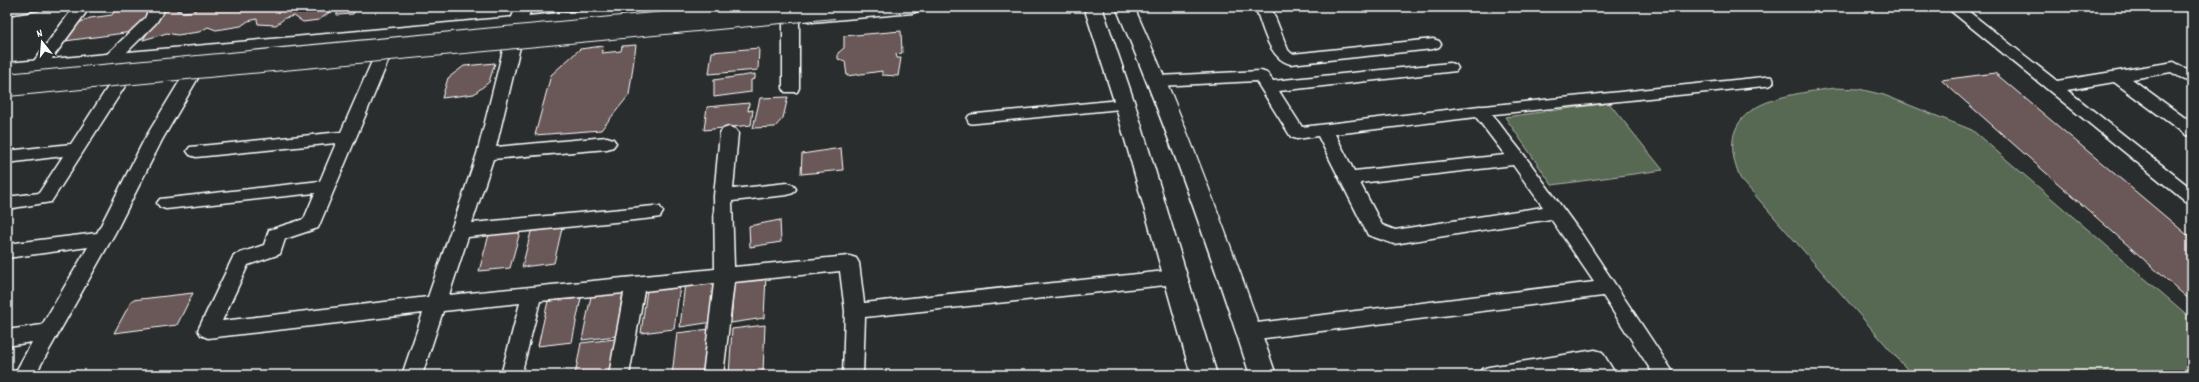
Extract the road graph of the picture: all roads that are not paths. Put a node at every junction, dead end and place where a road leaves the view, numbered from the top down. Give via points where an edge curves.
1 (33, 7) edge
2 (82, 7) edge
3 (158, 7) edge
4 (687, 7) edge
5 (765, 7) edge
6 (834, 7) edge
7 (912, 7) edge
8 (1093, 7) edge
9 (1125, 7) edge
10 (1263, 7) edge
11 (1954, 7) edge
12 (7, 10) edge
13 (521, 14) edge
14 (791, 18) junction
15 (1433, 44) dead end
16 (512, 46) junction
17 (111, 59) junction
18 (381, 59) junction
19 (39, 65) junction
20 (1450, 68) dead end
21 (7, 69) edge
22 (7, 76) edge
23 (2117, 76) junction
24 (190, 78) junction
25 (2192, 79) edge
26 (1158, 81) junction
27 (1769, 81) dead end
28 (119, 83) junction
29 (7, 85) edge
30 (1268, 87) junction
31 (2054, 87) junction
32 (791, 88) dead end
33 (7, 92) edge
34 (1125, 104) junction
35 (1480, 111) junction
36 (972, 119) dead end
37 (1324, 130) junction
38 (2192, 131) edge
39 (729, 133) dead end
40 (346, 137) junction
41 (607, 143) dead end
42 (76, 149) junction
43 (196, 151) dead end
44 (486, 154) junction
45 (7, 157) edge
46 (1518, 159) junction
47 (1349, 178) junction
48 (326, 186) junction
49 (787, 189) dead end
50 (723, 196) junction
51 (2191, 197) edge
52 (7, 203) edge
53 (166, 204) dead end
54 (654, 212) dead end
55 (1554, 212) junction
56 (460, 232) junction
57 (102, 239) junction
58 (7, 251) edge
59 (725, 276) junction
60 (1175, 277) junction
61 (635, 284) junction
62 (1608, 288) junction
63 (532, 294) junction
64 (436, 304) junction
65 (855, 311) junction
66 (49, 332) junction
67 (1249, 332) junction
68 (7, 338) edge
69 (24, 375) edge
70 (412, 375) edge
71 (511, 375) edge
72 (619, 375) edge
73 (713, 375) edge
74 (853, 375) edge
75 (1204, 375) edge
76 (1263, 375) edge
77 (1489, 375) edge
78 (1606, 375) edge
79 (1665, 375) edge

1 - 12 street
2 - 19 street
3 - 17 street via 151,20
4 - 13 street
5 - 22 street
6 - 29 street, bridge
7 - 14 street
8 - 34 street
9 - 26 street
10 - 15 street via 1280,50 1290,59
11 - 31 street
13 - 16 street
13 - 17 street
14 - 16 street
14 - 32 street
16 - 18 street
16 - 44 street
17 - 19 street
18 - 24 street
18 - 40 street
19 - 21 street
20 - 30 street
23 - 25 street via 2174,67
23 - 31 street
23 - 38 street
24 - 28 street
24 - 57 street via 153,140
26 - 30 street via 1261,76
26 - 67 street via 1227,265
27 - 35 lane
28 - 33 street
28 - 42 street
30 - 37 street via 1297,133
31 - 51 street
34 - 36 lane
34 - 60 street
35 - 37 street
35 - 46 street
37 - 47 street
39 - 50 street
40 - 43 street
40 - 48 street
41 - 44 street
42 - 45 street
42 - 52 street via 45,198
44 - 56 street
46 - 47 street
46 - 55 street
47 - 55 street via 1376,230 1394,237
48 - 53 street
48 - 64 street via 311,223 276,235 273,249 241,260 208,330
49 - 50 street
50 - 59 street
54 - 56 street
55 - 62 street
56 - 64 street
57 - 58 street
57 - 66 street
59 - 61 street
59 - 65 street via 849,263
59 - 73 street
60 - 65 street
60 - 75 street
61 - 63 street
61 - 72 street
62 - 67 street
62 - 79 street
63 - 64 street
63 - 71 street
64 - 70 street
65 - 74 street
66 - 68 street
66 - 69 street
67 - 76 street
77 - 78 street via 1595,358

